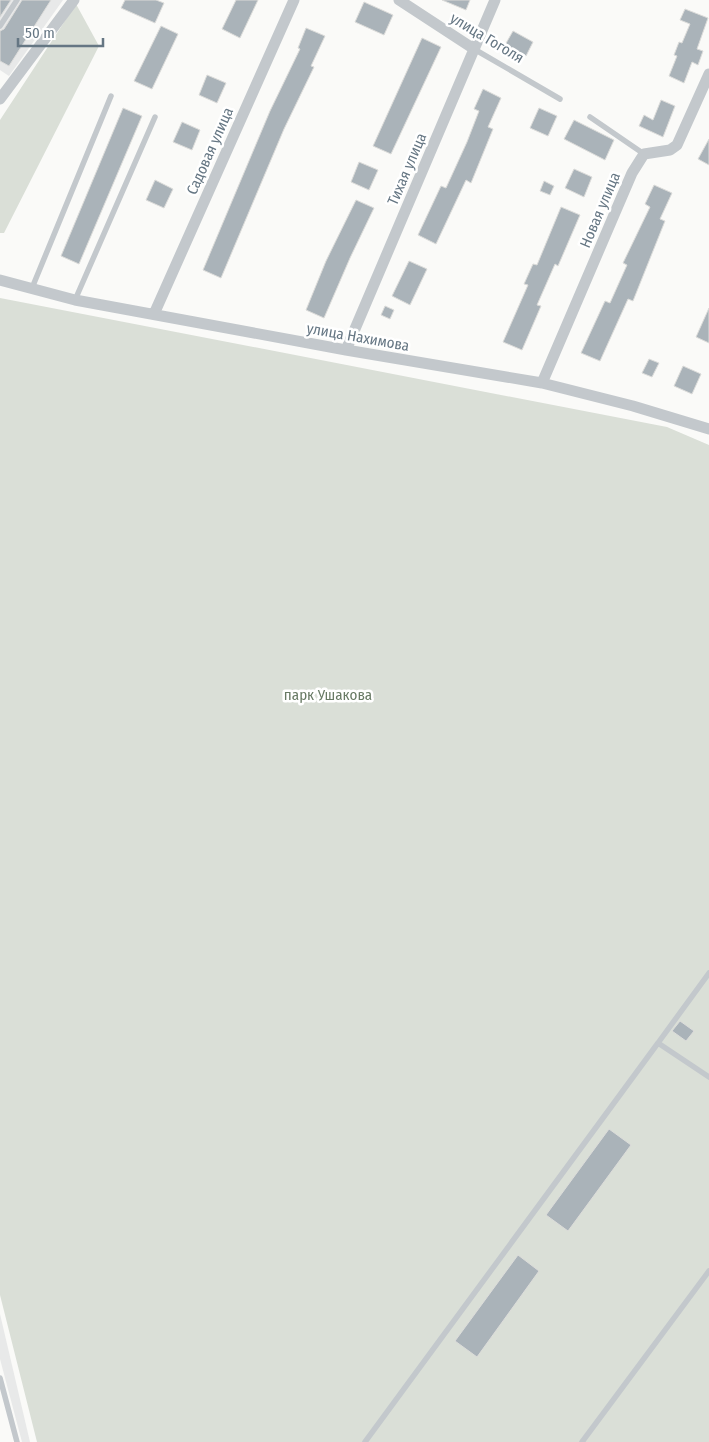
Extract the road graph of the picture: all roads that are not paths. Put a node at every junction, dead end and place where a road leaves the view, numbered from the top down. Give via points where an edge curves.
1 (17, 0) edge
2 (74, 0) edge
3 (294, 0) edge
4 (399, 0) edge
5 (495, 0) edge
6 (0, 26) edge
7 (474, 49) junction
8 (709, 74) edge
9 (111, 96) dead end
10 (0, 99) edge
11 (560, 99) dead end
12 (156, 117) dead end
13 (590, 117) dead end
14 (644, 154) junction
15 (0, 280) edge
16 (32, 288) junction
17 (75, 300) junction
18 (154, 314) junction
19 (346, 350) junction
20 (542, 383) junction
21 (709, 428) edge
22 (709, 973) edge
23 (658, 1042) junction
24 (709, 1077) edge
25 (709, 1271) edge
26 (0, 1378) edge
27 (17, 1442) edge
28 (365, 1442) edge
29 (582, 1442) edge

1 - 6 lane
2 - 10 street
3 - 18 street, Садовая улица
4 - 7 street, улица Гоголя
5 - 7 street, Тихая улица
7 - 11 lane, улица Гоголя
7 - 19 street, Тихая улица
8 - 14 street via 677,145 670,150
9 - 16 lane
12 - 17 lane
13 - 14 lane
14 - 20 street, Новая улица via 632,173
15 - 16 street, улица Нахимова
16 - 17 street, улица Нахимова
17 - 18 street, улица Нахимова
18 - 19 street, улица Нахимова
19 - 20 street, улица Нахимова
20 - 21 street, улица Нахимова
22 - 23 lane
23 - 24 lane
23 - 28 lane
25 - 29 lane
26 - 27 lane

